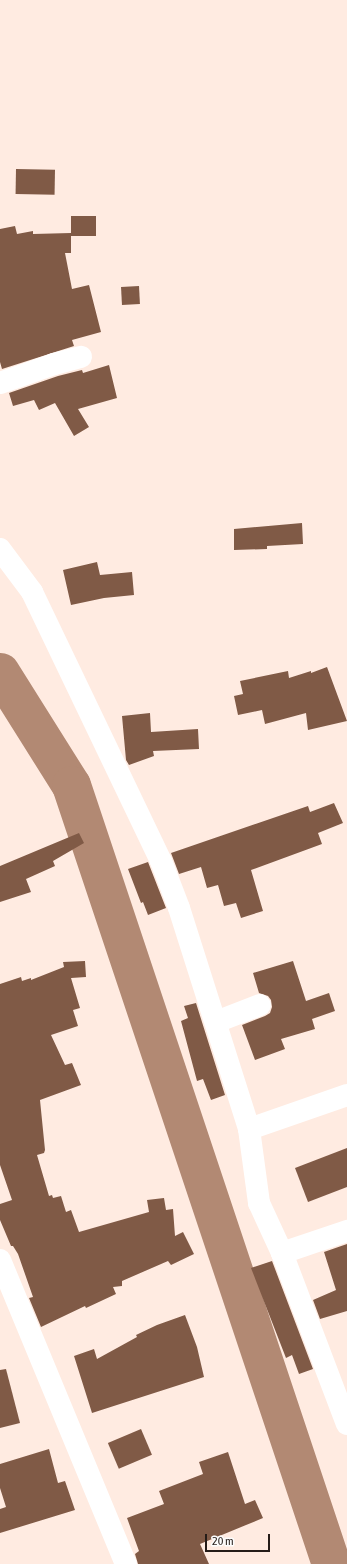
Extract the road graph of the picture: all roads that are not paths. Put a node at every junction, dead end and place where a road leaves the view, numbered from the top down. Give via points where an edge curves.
1 (81, 357) dead end
2 (0, 383) edge
3 (0, 548) edge
4 (260, 1005) dead end
5 (216, 1022) junction
6 (347, 1095) edge
7 (249, 1129) junction
8 (347, 1231) edge
9 (282, 1253) junction
10 (0, 1260) edge
11 (347, 1424) edge
12 (126, 1564) edge

1 - 2 street
3 - 5 street via 32,592 161,861
4 - 5 street
5 - 7 street
6 - 7 street
7 - 9 street via 259,1203
8 - 9 street
9 - 11 street
10 - 12 street

